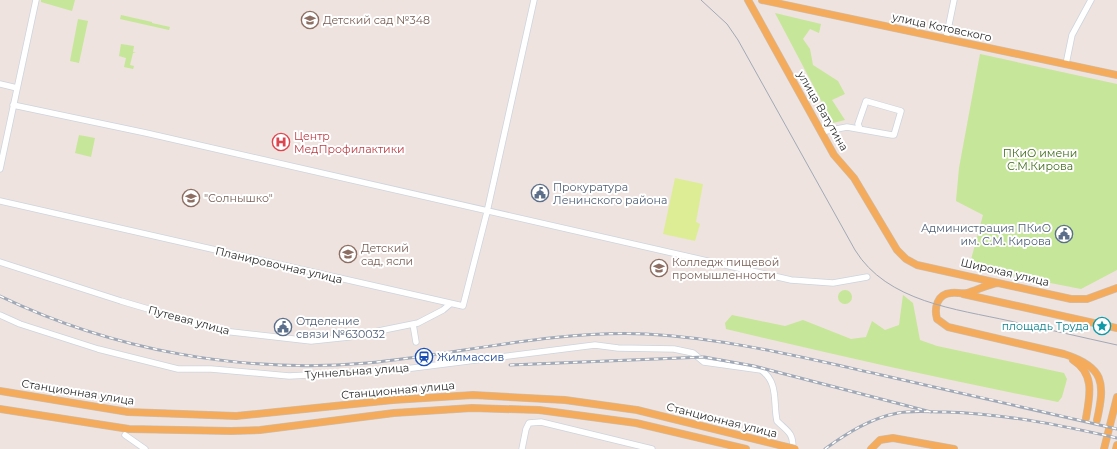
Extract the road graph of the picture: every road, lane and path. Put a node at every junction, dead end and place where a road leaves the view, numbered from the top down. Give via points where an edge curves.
1 (36, 0) edge
2 (534, 0) edge
3 (748, 0) edge
4 (762, 0) edge
5 (954, 0) edge
6 (1091, 0) edge
7 (946, 39) junction
8 (1066, 64) junction
9 (1117, 75) edge
10 (0, 84) edge
11 (17, 88) junction
12 (13, 105) junction
13 (860, 129) junction
14 (821, 132) junction
15 (0, 169) edge
16 (0, 201) edge
17 (487, 212) junction
18 (897, 250) joint
19 (0, 262) edge
20 (867, 277) dead end
21 (1002, 283) junction
22 (1115, 288) edge
23 (961, 294) junction
24 (450, 304) junction
25 (0, 315) edge
26 (413, 324) junction
27 (1117, 328) edge
28 (416, 342) dead end
29 (1064, 354) junction
30 (0, 391) edge
31 (1117, 397) edge
32 (0, 408) edge
33 (1086, 418) dead end
34 (1097, 420) dead end
35 (125, 435) dead end
36 (1117, 445) edge
37 (1103, 447) edge
38 (145, 449) edge
39 (522, 449) edge
40 (652, 449) edge
41 (746, 449) edge
42 (794, 449) edge
43 (871, 449) edge
44 (954, 449) edge
45 (1116, 449) edge

1 - 11 street
2 - 17 street
3 - 14 main road, улица Ватутина
4 - 7 main road, улица Котовского
5 - 7 street
6 - 8 street via 1072,35
7 - 8 main road, улица Котовского
8 - 9 main road, улица Котовского
10 - 11 street
11 - 12 street
12 - 15 street
12 - 17 street
13 - 13 street via 894,135 901,111 866,101 858,124
13 - 14 street via 847,127
14 - 18 main road, улица Ватутина via 834,155 854,178
16 - 24 street, Планировочная улица
17 - 20 street via 791,280 833,283
17 - 24 street via 463,306
18 - 21 main road, Широкая улица via 906,259 917,264
19 - 26 street, Путевая улица via 223,331 311,341 349,337
21 - 22 main road, Широкая улица via 1078,300
21 - 23 main road
23 - 27 main road
23 - 29 main road via 951,292 939,299 935,312 937,319 943,324 956,330
24 - 26 street, Путевая улица
25 - 42 street, Туннельная улица via 98,349 178,369 211,369 289,376 389,371 595,345 674,349 693,353 704,362 761,370 766,374 776,398 777,421 788,429 793,438
26 - 28 street
29 - 33 main road via 1082,366 1089,378 1091,391
29 - 34 main road via 1088,364 1100,379 1102,396
30 - 42 main road, Станционная улица, bridge via 128,412 236,416 393,400 472,395 513,396 637,410
31 - 37 main road
32 - 41 main road, Станционная улица via 129,429 231,431 260,430 394,413 472,408 539,410 636,423
35 - 38 street
36 - 45 main road
39 - 40 street via 529,423 541,422
43 - 44 main road via 880,440 893,438

